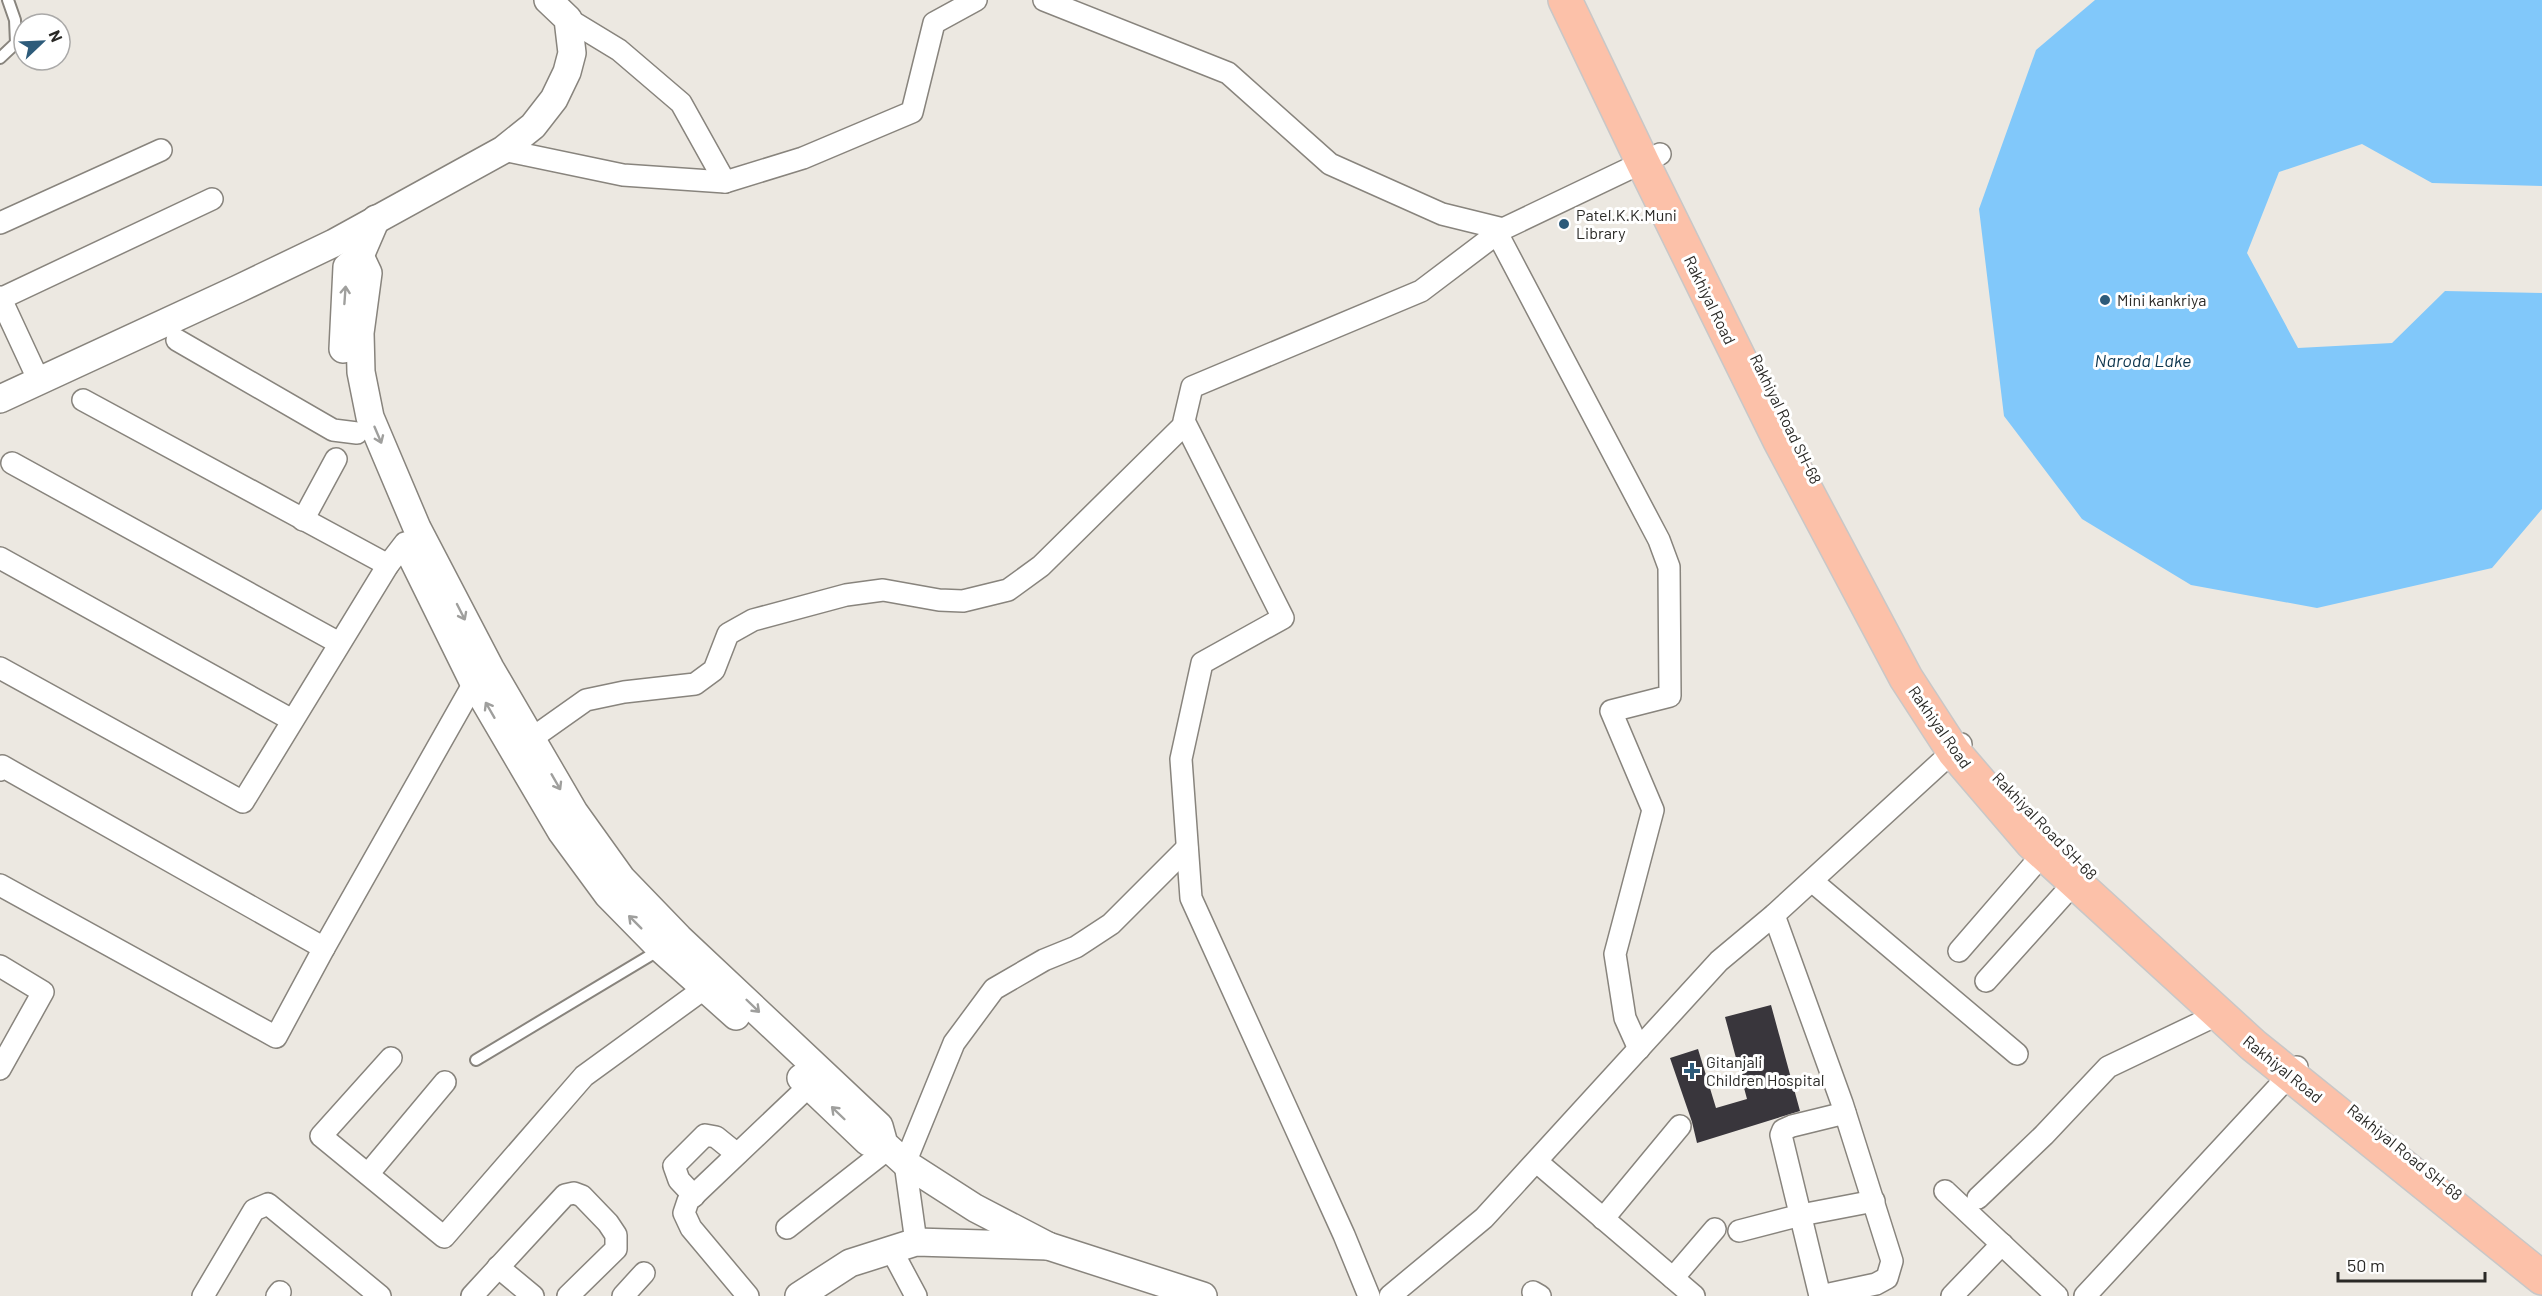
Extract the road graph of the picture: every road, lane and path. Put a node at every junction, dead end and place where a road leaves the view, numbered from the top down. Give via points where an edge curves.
1 (8, 0) edge
2 (548, 0) edge
3 (976, 0) edge
4 (1044, 0) edge
5 (1565, 0) edge
6 (1587, 0) edge
7 (568, 20) junction
8 (0, 57) edge
9 (161, 150) dead end
10 (502, 150) junction
11 (1651, 158) junction
12 (725, 183) junction
13 (212, 199) dead end
14 (376, 219) junction
15 (0, 223) edge
16 (1500, 231) junction
17 (360, 256) junction
18 (0, 298) edge
19 (177, 340) dead end
20 (39, 381) junction
21 (0, 399) edge
22 (83, 399) dead end
23 (1185, 423) junction
24 (357, 433) junction
25 (336, 459) dead end
26 (12, 463) dead end
27 (303, 520) junction
28 (405, 543) junction
29 (0, 558) edge
30 (388, 565) junction
31 (339, 643) junction
32 (0, 668) edge
33 (474, 683) junction
34 (292, 720) junction
35 (523, 744) junction
36 (1959, 747) junction
37 (0, 770) edge
38 (1187, 848) junction
39 (2043, 854) junction
40 (1812, 881) junction
41 (2074, 883) junction
42 (0, 885) edge
43 (1774, 915) junction
44 (324, 948) junction
45 (661, 949) junction
46 (1959, 951) dead end
47 (0, 966) edge
48 (1986, 981) dead end
49 (714, 982) junction
50 (2220, 1014) junction
51 (1639, 1049) junction
52 (2017, 1054) dead end
53 (391, 1058) dead end
54 (476, 1060) dead end
55 (0, 1069) edge
56 (2295, 1070) junction
57 (445, 1082) dead end
58 (809, 1086) junction
59 (1845, 1113) junction
60 (1680, 1126) dead end
61 (893, 1152) junction
62 (737, 1154) junction
63 (1537, 1162) junction
64 (368, 1174) junction
65 (1945, 1191) dead end
66 (694, 1196) junction
67 (1978, 1198) dead end
68 (1874, 1201) junction
69 (1801, 1215) junction
70 (1603, 1219) junction
71 (787, 1228) dead end
72 (1715, 1229) dead end
73 (1739, 1231) dead end
74 (2002, 1244) junction
75 (904, 1246) junction
76 (1048, 1246) junction
77 (2534, 1264) edge
78 (498, 1267) junction
79 (644, 1273) dead end
80 (1673, 1278) junction
81 (203, 1296) edge
82 (380, 1296) edge
83 (472, 1296) edge
84 (533, 1296) edge
85 (568, 1296) edge
86 (623, 1296) edge
87 (748, 1296) edge
88 (799, 1296) edge
89 (916, 1296) edge
90 (1203, 1296) edge
91 (1369, 1296) edge
92 (1390, 1296) edge
93 (1694, 1296) edge
94 (1820, 1296) edge
95 (1952, 1296) edge
96 (2057, 1296) edge
97 (2085, 1296) edge

1 - 8 lane via 15,20 16,43
2 - 7 street
3 - 12 street via 934,23 912,112 803,158
4 - 16 street via 1228,73 1330,164 1442,214
5 - 11 main road, Rakhiyal Road
6 - 11 main road
7 - 10 street via 572,52 554,99 533,126
7 - 12 street via 619,51 681,103
9 - 15 street
10 - 12 street via 622,175
10 - 14 street
11 - 16 street
11 - 36 main road, Rakhiyal Road via 1780,441 1906,678
13 - 18 street
14 - 17 street
14 - 20 street via 238,290
16 - 23 street via 1421,291 1192,387
16 - 51 street via 1659,540 1669,567 1670,696 1611,711 1653,810 1615,954 1625,1018
24 -> 17 street via 344,376 342,333 347,267
17 -> 35 street via 368,273 360,333 361,372 370,417 417,528 490,668
18 - 20 street
19 - 24 street via 333,430
20 - 21 street
22 - 27 street
23 - 35 street via 1041,566 1008,590 963,601 883,590 846,595 753,620 728,633 714,670 695,684 586,700
23 - 38 street via 1283,618 1202,663 1181,759
24 - 28 street
25 - 27 street
26 - 31 street
27 - 30 street
28 - 30 street
28 - 33 street
29 - 34 street
30 - 31 street
31 - 34 street
32 - 34 street via 243,802
35 -> 33 street
33 - 44 street
45 -> 35 street via 608,895 561,831
35 -> 49 street via 622,879 679,938
36 - 39 main road, Rakhiyal Road
36 - 40 street
36 - 56 main road, Rakhiyal Road SH-68
37 - 44 street via 2,766
38 - 61 street via 1111,924 1076,947 1044,960 994,989 954,1042
38 - 91 street via 1191,898
39 - 41 main road, Rakhiyal Road
39 - 46 street
40 - 43 street
40 - 52 street
41 - 48 street
41 - 50 main road, Rakhiyal Road
42 - 44 street via 276,1037
43 - 51 street via 1719,962
43 - 59 street
45 - 49 street
45 - 54 lane
47 - 55 street via 43,992
49 - 58 street
49 -> 61 street via 879,1126
49 - 64 street via 584,1076 444,1237
50 - 56 main road, Rakhiyal Road
50 - 67 street via 2108,1067
51 - 63 street
53 - 64 street via 321,1136
56 - 77 main road, Rakhiyal Road
56 - 97 street
57 - 64 street
61 -> 58 street via 868,1142
58 - 62 street
59 - 68 street
59 - 69 street via 1783,1130 1784,1152
60 - 70 street
61 - 71 street
61 - 75 street
61 - 76 street via 975,1208
62 - 66 street
62 - 66 street via 716,1137 705,1135 681,1157 674,1166 679,1180
63 - 70 street
63 - 92 street via 1484,1218
65 - 74 street
66 - 87 street via 684,1213 692,1228
68 - 69 street
68 - 94 street via 1892,1261 1887,1278
69 - 73 street
69 - 94 street
70 - 80 street
72 - 80 street
74 - 95 street
74 - 96 street
75 - 76 street
75 - 88 street via 850,1263
75 - 89 street
76 - 90 street
78 - 83 street
78 - 84 street
78 - 85 street via 565,1195 582,1196 616,1235 616,1249
79 - 86 street
80 - 93 street
81 - 82 street via 254,1210 268,1204

